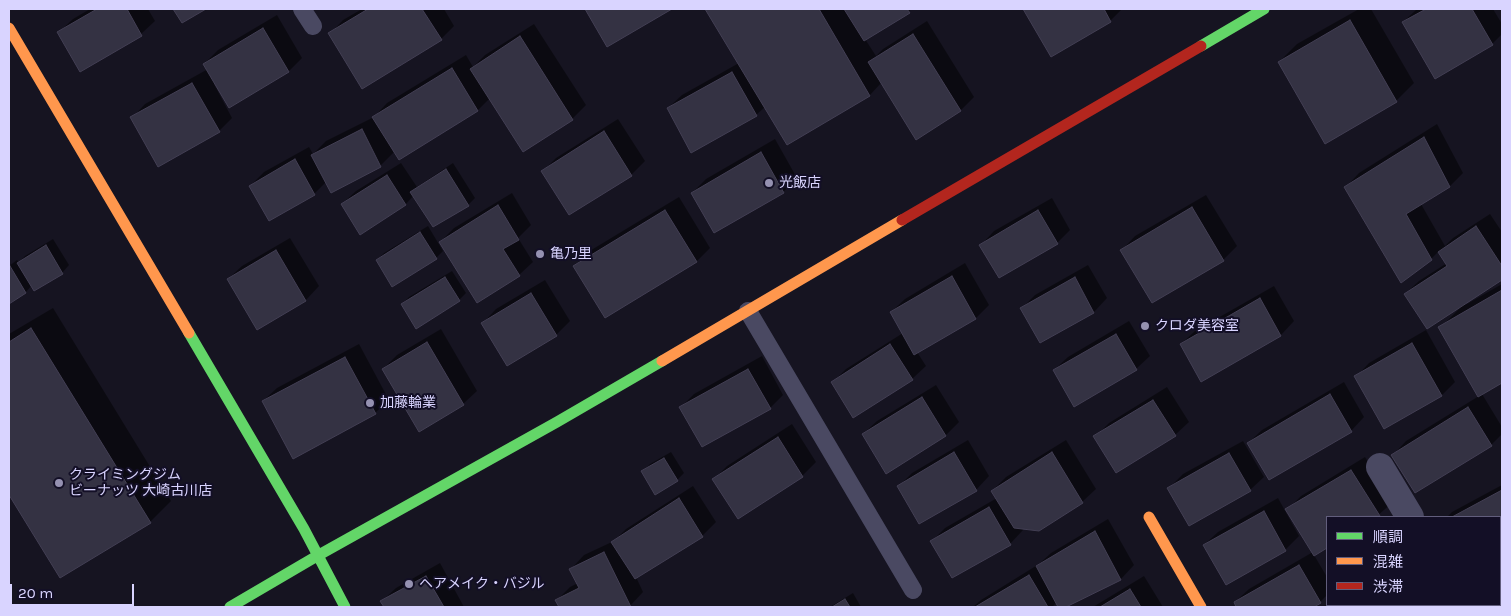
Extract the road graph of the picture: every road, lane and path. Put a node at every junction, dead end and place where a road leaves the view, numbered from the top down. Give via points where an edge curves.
1 (302, 9) edge
2 (1264, 9) edge
3 (313, 26) dead end
4 (9, 28) edge
5 (748, 311) junction
6 (1380, 467) dead end
7 (1409, 516) edge
8 (1149, 517) dead end
9 (317, 556) junction
10 (914, 590) dead end
11 (230, 607) edge
12 (345, 607) edge
13 (1201, 607) edge

1 - 3 lane
2 - 5 street
4 - 9 street
5 - 9 street
5 - 10 lane
6 - 7 street
8 - 13 street
9 - 11 street
9 - 12 street

